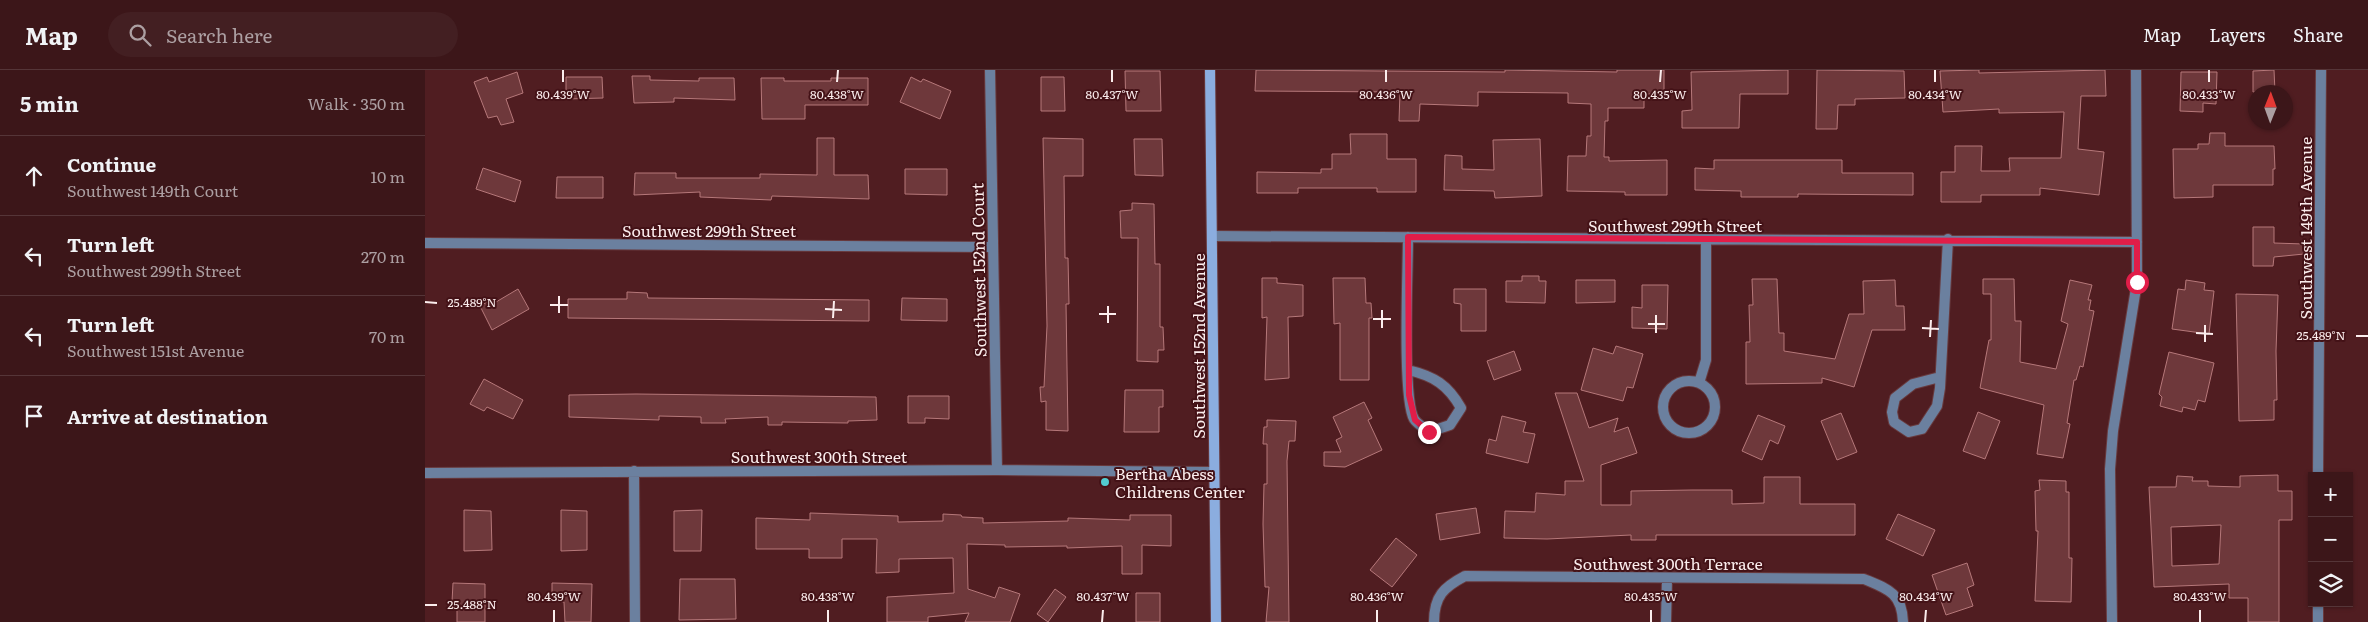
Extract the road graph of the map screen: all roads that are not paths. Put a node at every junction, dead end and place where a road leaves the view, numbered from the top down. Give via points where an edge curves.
1 (990, 70) edge
2 (1210, 70) edge
3 (2136, 70) edge
4 (2321, 70) edge
5 (1213, 236) junction
6 (1408, 237) junction
7 (1706, 240) junction
8 (1948, 240) junction
9 (2137, 242) junction
10 (425, 243) edge
11 (992, 247) junction
12 (1408, 370) junction
13 (1940, 377) junction
14 (1699, 383) junction
15 (997, 470) junction
16 (634, 471) junction
17 (1213, 472) junction
18 (2318, 472) edge
19 (425, 473) edge
20 (1667, 578) junction
21 (2318, 607) edge
22 (635, 622) edge
23 (1216, 622) edge
24 (1434, 622) edge
25 (1667, 622) edge
26 (1903, 622) edge
27 (2112, 622) edge
28 (2318, 622) edge

1 - 11 street, Southwest 152nd Court
2 - 5 street, Southwest 152nd Avenue
3 - 9 street
4 - 18 street, Southwest 149th Avenue
5 - 6 street, Southwest 299th Street
5 - 17 street, Southwest 152nd Avenue
6 - 7 street, Southwest 299th Street
6 - 12 street
7 - 8 street, Southwest 299th Street
7 - 14 street via 1706,360
8 - 9 street, Southwest 299th Street
8 - 13 street
9 - 27 street via 2133,316 2113,431 2110,469
10 - 11 street, Southwest 299th Street
11 - 15 street, Southwest 152nd Court
12 - 12 street via 1415,420 1429,432 1450,425 1461,408 1451,391 1426,374
13 - 13 street via 1937,406 1922,429 1909,432 1894,422 1895,398 1913,384
14 - 14 street via 1713,398 1713,415 1700,430 1680,430 1666,418 1664,400 1678,384 1687,381
15 - 16 street, Southwest 300th Street
15 - 17 street, Southwest 300th Street
16 - 19 street, Southwest 300th Street
16 - 22 street
17 - 23 street, Southwest 152nd Avenue
20 - 24 street, Southwest 300th Terrace via 1465,576 1445,586 1434,611
20 - 25 street
20 - 26 street, Southwest 300th Terrace via 1864,579 1891,591 1902,610
21 - 28 street

